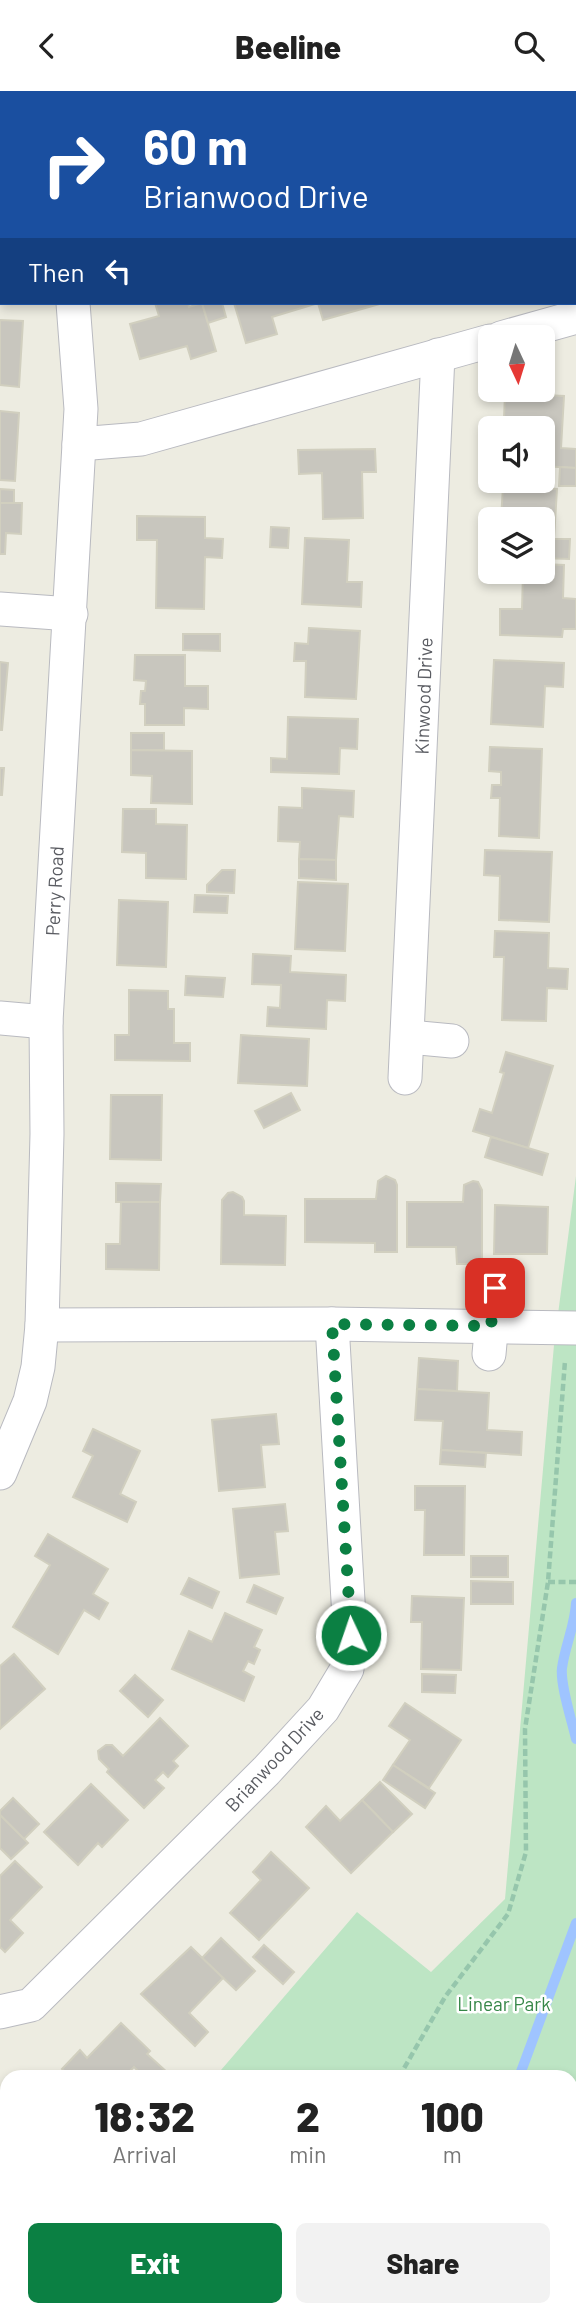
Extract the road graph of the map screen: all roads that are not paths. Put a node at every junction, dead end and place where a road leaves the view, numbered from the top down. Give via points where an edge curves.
1 (74, 305) edge
2 (576, 317) edge
3 (547, 325) edge
4 (478, 344) edge
5 (438, 355) junction
6 (79, 444) junction
7 (0, 609) edge
8 (71, 614) junction
9 (0, 1018) edge
10 (47, 1022) junction
11 (408, 1037) junction
12 (452, 1041) dead end
13 (405, 1078) dead end
14 (495, 1288) dead end
15 (332, 1324) junction
16 (42, 1325) junction
17 (572, 1327) edge
18 (490, 1340) junction
19 (0, 1473) edge
20 (0, 2012) edge

1 - 6 street, Perry Road
2 - 3 street
4 - 5 street
5 - 6 street via 141,439
5 - 11 street, Kinwood Drive
6 - 8 street, Perry Road
7 - 8 street
8 - 10 street, Perry Road
9 - 10 street
10 - 16 street, Perry Road
11 - 12 street
11 - 13 street, Kinwood Drive
14 - 18 street
15 - 16 street
15 - 18 street
15 - 20 street, Brianwood Drive via 351,1635 346,1669 323,1709 148,1891 31,2005
16 - 19 street, Perry Road via 30,1401
17 - 18 street

